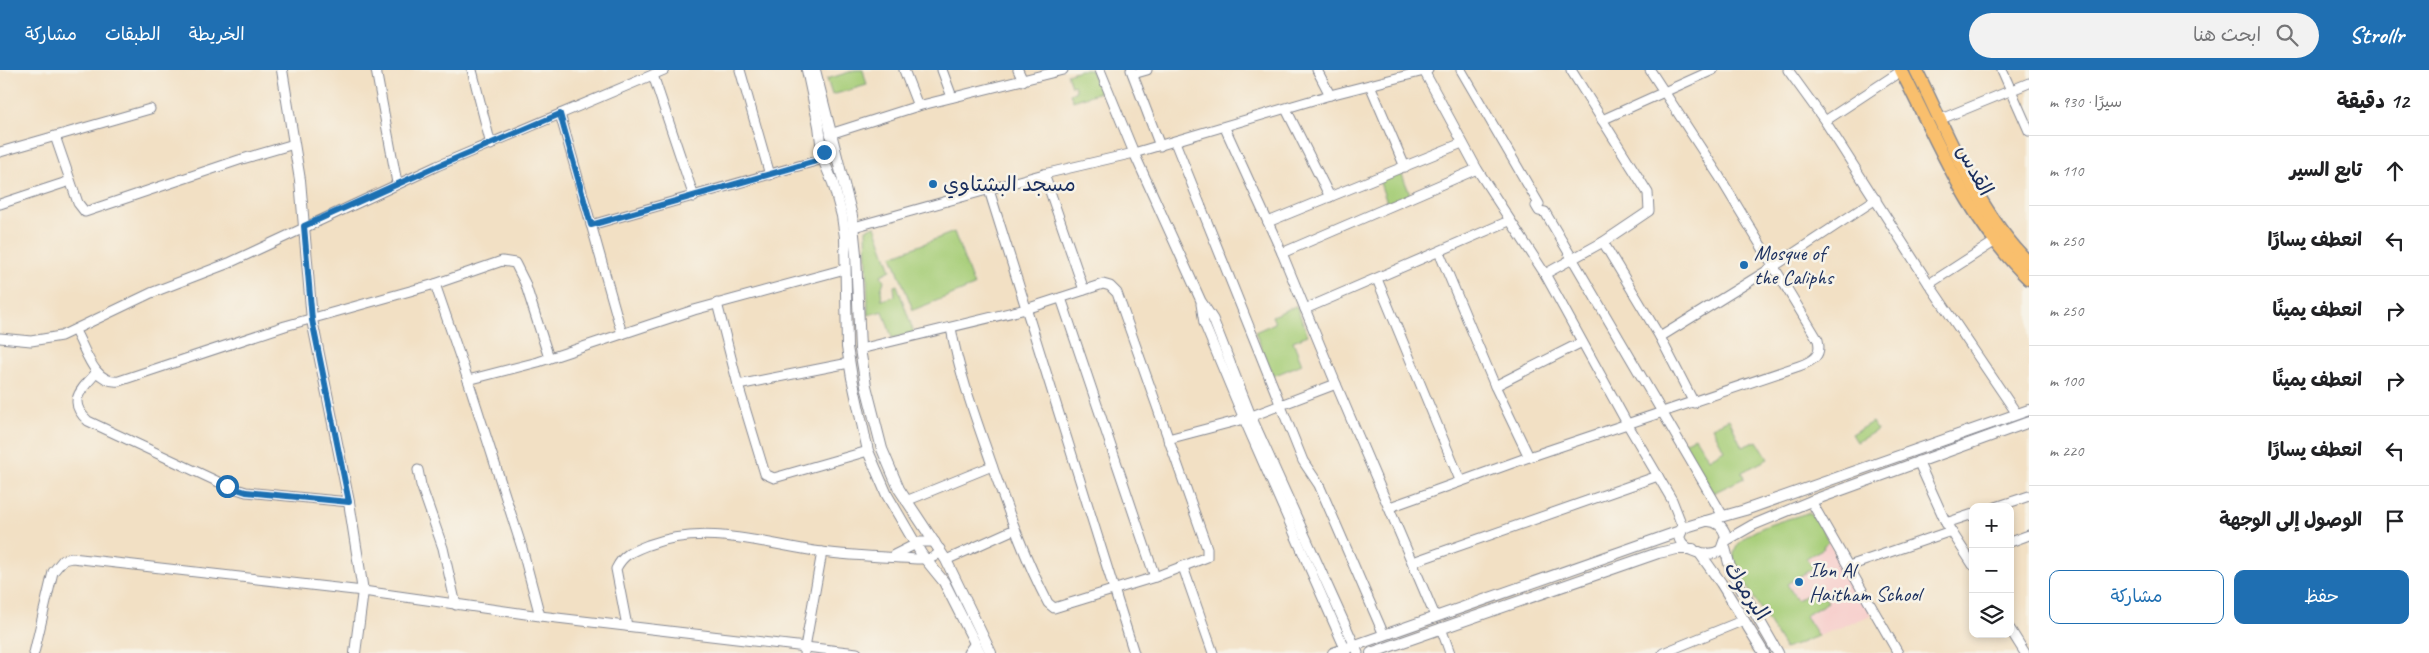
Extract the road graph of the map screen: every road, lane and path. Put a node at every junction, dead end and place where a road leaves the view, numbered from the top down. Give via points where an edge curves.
1 (282, 70) edge
2 (376, 70) edge
3 (472, 70) edge
4 (664, 70) edge
5 (740, 70) edge
6 (807, 70) edge
7 (815, 70) edge
8 (904, 70) edge
9 (942, 70) edge
10 (1018, 70) edge
11 (1063, 70) edge
12 (1100, 70) edge
13 (1147, 70) edge
14 (1317, 70) edge
15 (1461, 70) edge
16 (1571, 70) edge
17 (1650, 70) edge
18 (1713, 70) edge
19 (1788, 70) edge
20 (1901, 70) edge
21 (1916, 70) edge
22 (2002, 70) edge
23 (1426, 71) edge
24 (1132, 72) edge
25 (653, 75) junction
26 (1022, 81) junction
27 (2029, 83) edge
28 (1370, 85) junction
29 (2011, 91) junction
30 (1664, 92) junction
31 (1330, 95) junction
32 (952, 97) junction
33 (918, 106) junction
34 (150, 109) dead end
35 (1286, 109) junction
36 (560, 114) junction
37 (1941, 119) junction
38 (1602, 120) junction
39 (1825, 121) junction
40 (1225, 128) junction
41 (2029, 131) edge
42 (830, 134) junction
43 (55, 136) junction
44 (1175, 142) junction
45 (1462, 142) junction
46 (294, 144) junction
47 (490, 144) junction
48 (1160, 146) junction
49 (0, 152) edge
50 (1134, 153) junction
51 (836, 156) junction
52 (823, 159) junction
53 (1405, 166) junction
54 (1477, 169) junction
55 (1044, 174) junction
56 (770, 175) junction
57 (70, 181) junction
58 (397, 183) junction
59 (989, 190) junction
60 (694, 197) junction
61 (1330, 197) junction
62 (1876, 199) junction
63 (0, 204) edge
64 (1509, 221) junction
65 (1268, 222) junction
66 (591, 225) junction
67 (304, 226) junction
68 (854, 227) junction
69 (1603, 242) junction
70 (1994, 242) junction
71 (1439, 252) junction
72 (1282, 253) junction
73 (1573, 258) junction
74 (2029, 264) edge
75 (1773, 267) junction
76 (845, 269) junction
77 (1545, 274) junction
78 (1377, 279) junction
79 (2029, 279) edge
80 (435, 284) junction
81 (1929, 284) junction
82 (1084, 290) junction
83 (1061, 298) junction
84 (717, 303) junction
85 (1305, 308) junction
86 (1026, 309) junction
87 (312, 320) junction
88 (951, 328) junction
89 (74, 331) junction
90 (622, 334) junction
91 (1660, 337) junction
92 (0, 338) edge
93 (1582, 342) junction
94 (860, 349) junction
95 (549, 358) junction
96 (849, 363) junction
97 (97, 372) junction
98 (468, 380) junction
99 (1336, 384) junction
100 (738, 385) junction
101 (1495, 386) junction
102 (1694, 403) junction
103 (1281, 406) junction
104 (2029, 410) edge
105 (1663, 414) junction
106 (2017, 414) junction
107 (1248, 417) junction
108 (2029, 422) edge
109 (1628, 425) junction
110 (1168, 439) junction
111 (868, 451) junction
112 (1529, 457) junction
113 (1918, 461) junction
114 (992, 466) junction
115 (418, 470) dead end
116 (1658, 476) junction
117 (1460, 480) junction
118 (2029, 496) edge
119 (1810, 501) junction
120 (349, 502) junction
121 (906, 502) junction
122 (2008, 503) edge
123 (1390, 506) junction
124 (1678, 512) junction
125 (1969, 515) edge
126 (1723, 516) junction
127 (1701, 522) junction
128 (1946, 523) junction
129 (1015, 529) junction
130 (1682, 530) junction
131 (1951, 532) junction
132 (2029, 535) edge
133 (2014, 541) edge
134 (1725, 543) junction
135 (916, 544) junction
136 (937, 545) junction
137 (1696, 550) junction
138 (822, 552) junction
139 (891, 556) junction
140 (1969, 557) edge
141 (926, 559) junction
142 (946, 560) junction
143 (1413, 562) junction
144 (1849, 566) junction
145 (1183, 567) junction
146 (1155, 577) junction
147 (1114, 590) junction
148 (363, 591) junction
149 (456, 605) junction
150 (540, 616) junction
151 (1435, 616) junction
152 (1744, 620) junction
153 (627, 626) junction
154 (1441, 628) junction
155 (1384, 635) junction
156 (2014, 635) edge
157 (975, 643) junction
158 (805, 650) edge
159 (1351, 650) edge
160 (34, 653) edge
161 (355, 653) edge
162 (857, 653) edge
163 (968, 653) edge
164 (980, 653) edge
165 (992, 653) edge
166 (1134, 653) edge
167 (1213, 653) edge
168 (1333, 653) edge
169 (1371, 653) edge
170 (1450, 653) edge
171 (1662, 653) edge
172 (1764, 653) edge
173 (1778, 653) edge
174 (1898, 653) edge
175 (2025, 653) edge

1 - 46 street
2 - 58 street
3 - 47 street
4 - 25 street
5 - 56 street
6 - 52 street
7 - 42 street
8 - 33 street
9 - 32 street
10 - 26 street
11 - 26 street
12 - 50 street
13 - 24 street
14 - 31 street
15 - 73 street via 1540,204 1536,206 1545,212
16 - 38 street
17 - 30 street
18 - 30 street
19 - 39 street
20 - 39 street
20 - 70 main road, القدس via 1971,206
21 - 37 main road, القدس
22 - 29 street
23 - 28 street
23 - 45 street
24 - 48 street
25 - 36 street
25 - 60 street
26 - 32 street
27 - 29 street
28 - 31 street
28 - 53 street
29 - 37 street
29 - 41 street
30 - 38 street
30 - 75 street
31 - 35 street
32 - 33 street
33 - 42 street
34 - 43 street
35 - 40 street
35 - 61 street
36 - 47 street
36 - 66 street
37 - 74 main road, القدس via 1987,211
38 - 69 street via 1648,192 1650,206 1649,211
39 - 62 street
40 - 44 street
40 - 65 street
42 - 51 street
43 - 49 street
43 - 57 street
44 - 48 street
44 - 103 street
45 - 53 street
45 - 54 street
46 - 57 street via 87,212 80,208
46 - 67 street
47 - 58 street
48 - 50 street
50 - 55 street
50 - 107 street via 1201,302 1213,319
51 - 52 street via 830,165
51 - 68 street
52 - 56 street
52 - 76 street via 842,216
53 - 61 street
54 - 64 street
54 - 72 street
55 - 59 street
55 - 82 street
56 - 60 street
57 - 63 street
58 - 67 street
59 - 68 street
59 - 86 street
60 - 66 street
61 - 65 street
62 - 75 street
62 - 81 street
64 - 71 street
64 - 77 street
65 - 72 street
66 - 90 street
67 - 87 street
67 - 89 street via 229,263 151,293
68 - 94 street
69 - 73 street
69 - 91 street
70 - 79 main road, القدس
70 - 81 street
71 - 78 street
71 - 101 street
72 - 85 street
73 - 77 street
73 - 105 street
75 - 91 street
75 - 102 street via 1818,340 1816,358
76 - 84 street
76 - 96 street
77 - 93 street
78 - 85 street
78 - 117 street
80 - 87 street
80 - 95 street via 502,261 515,263 525,283
80 - 98 street
81 - 106 street
82 - 83 street
82 - 110 street via 1106,284 1117,293
83 - 86 street
83 - 146 street
84 - 90 street
84 - 100 street
85 - 99 street
86 - 88 street
86 - 147 street
87 - 97 street via 125,380 107,381
87 - 120 street
88 - 94 street
88 - 114 street via 957,359
89 - 92 street via 42,341
89 - 97 street
90 - 95 street
91 - 102 street
93 - 101 street
93 - 109 street
94 - 121 street via 882,449
95 - 98 street
96 - 100 street
96 - 111 street
97 - 120 street via 76,398 80,414 88,421 246,492
98 - 150 street via 522,548
99 - 103 street
99 - 123 street
100 - 111 street via 767,476 777,477
101 - 112 street
102 - 105 street
103 - 107 street
103 - 155 street
104 - 106 street
105 - 109 street
105 - 126 street
106 - 126 street
107 - 110 street
107 - 159 street
108 - 113 street
109 - 112 street
109 - 116 street
110 - 145 street via 1208,554
111 - 135 street via 880,482
112 - 117 street
113 - 119 street
113 - 128 street
114 - 121 street
114 - 129 street
115 - 149 street via 443,548
116 - 124 street
116 - 143 street
117 - 123 street
118 - 122 street
119 - 134 street via 1753,525
119 - 144 street
120 - 148 street
121 - 136 street
123 - 143 street
124 - 127 street via 1689,521
124 - 130 street
125 - 128 street
126 - 127 street
127 - 130 street
127 - 134 street via 1711,521 1721,526 1726,536
128 - 131 street
129 - 142 street
129 - 147 street via 1044,595 1054,608
130 - 137 street via 1681,543
130 - 151 street
131 - 140 street
131 - 144 street
132 - 133 street
134 - 137 street via 1721,550 1712,554
134 - 173 street via 1731,571
135 - 136 street via 925,541
135 - 139 street
135 - 141 street
136 - 141 street via 935,557
136 - 142 street
137 - 152 street, اليرموك
137 - 154 street via 1658,553
138 - 139 street
138 - 153 street via 746,538 686,534 645,546 626,554 616,569
138 - 158 street
139 - 141 street
141 - 157 street via 944,582
142 - 165 street
143 - 151 street
144 - 174 street
145 - 146 street
145 - 167 street
146 - 147 street
147 - 166 street
148 - 149 street
148 - 160 street via 72,558 63,560 52,572
148 - 161 street
149 - 150 street
150 - 153 street
151 - 155 street
152 - 171 street
152 - 172 street, اليرموك
153 - 158 street
154 - 169 street
154 - 170 street
155 - 159 street
156 - 175 street
157 - 163 street
157 - 164 street
158 - 162 street
159 - 168 street

